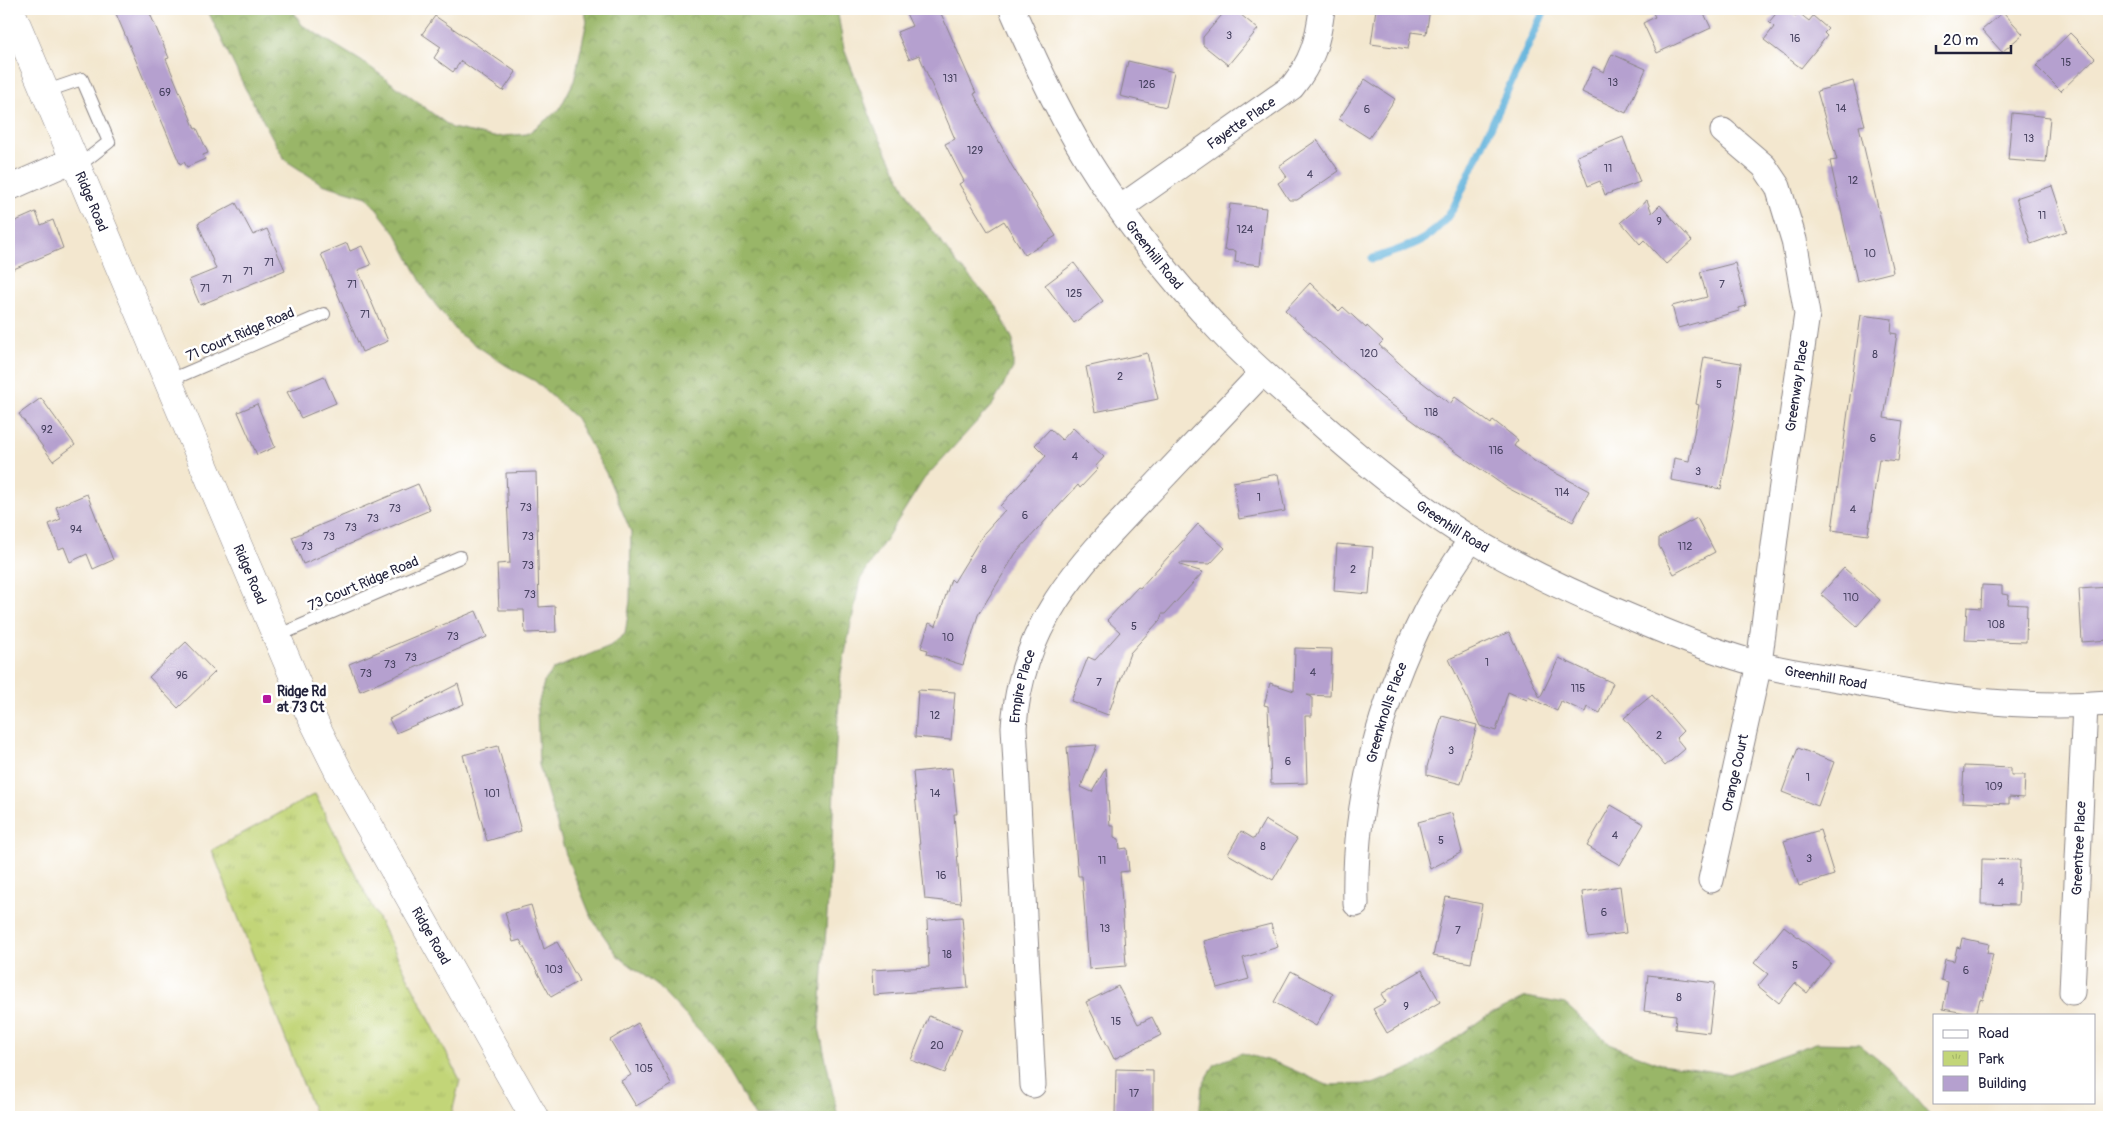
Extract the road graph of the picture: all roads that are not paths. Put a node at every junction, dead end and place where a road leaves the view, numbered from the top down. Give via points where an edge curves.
1 (10, 9) edge
2 (1012, 9) edge
3 (1322, 9) edge
4 (44, 92) junction
5 (1723, 131) dead end
6 (75, 163) junction
7 (9, 188) edge
8 (1120, 208) junction
9 (324, 314) dead end
10 (1262, 373) junction
11 (168, 381) junction
12 (1471, 539) junction
13 (460, 557) dead end
14 (277, 636) junction
15 (1759, 664) junction
16 (2109, 703) edge
17 (2085, 705) junction
18 (1711, 880) dead end
19 (1356, 904) dead end
20 (2072, 992) dead end
21 (1033, 1085) dead end
22 (534, 1117) edge

1 - 4 street, Ridge Road
2 - 8 street, Greenhill Road via 1050,93 1099,179
3 - 8 street, Fayette Place via 1314,52 1292,87
4 - 6 street, Ridge Road
4 - 6 lane via 82,79 86,88 109,142 86,160
5 - 15 street, Greenway Place via 1764,166 1778,187 1794,240 1807,314
6 - 7 street
6 - 11 street, Ridge Road
8 - 10 street, Greenhill Road via 1185,293
9 - 11 lane, 71 Court Ridge Road
10 - 12 street, Greenhill Road via 1356,455
10 - 21 street, Empire Place via 1086,558 1050,610 1029,654 1018,694 1014,727
11 - 14 street, Ridge Road
12 - 15 street, Greenhill Road via 1598,604 1675,636
12 - 19 street, Greenknolls Place via 1426,611 1383,713 1359,828
13 - 14 lane, 73 Court Ridge Road
14 - 22 street, Ridge Road via 306,708 342,778
15 - 17 street, Greenhill Road via 1970,701
15 - 18 street, Orange Court
16 - 17 street, Greenhill Road
17 - 20 street, Greentree Place

